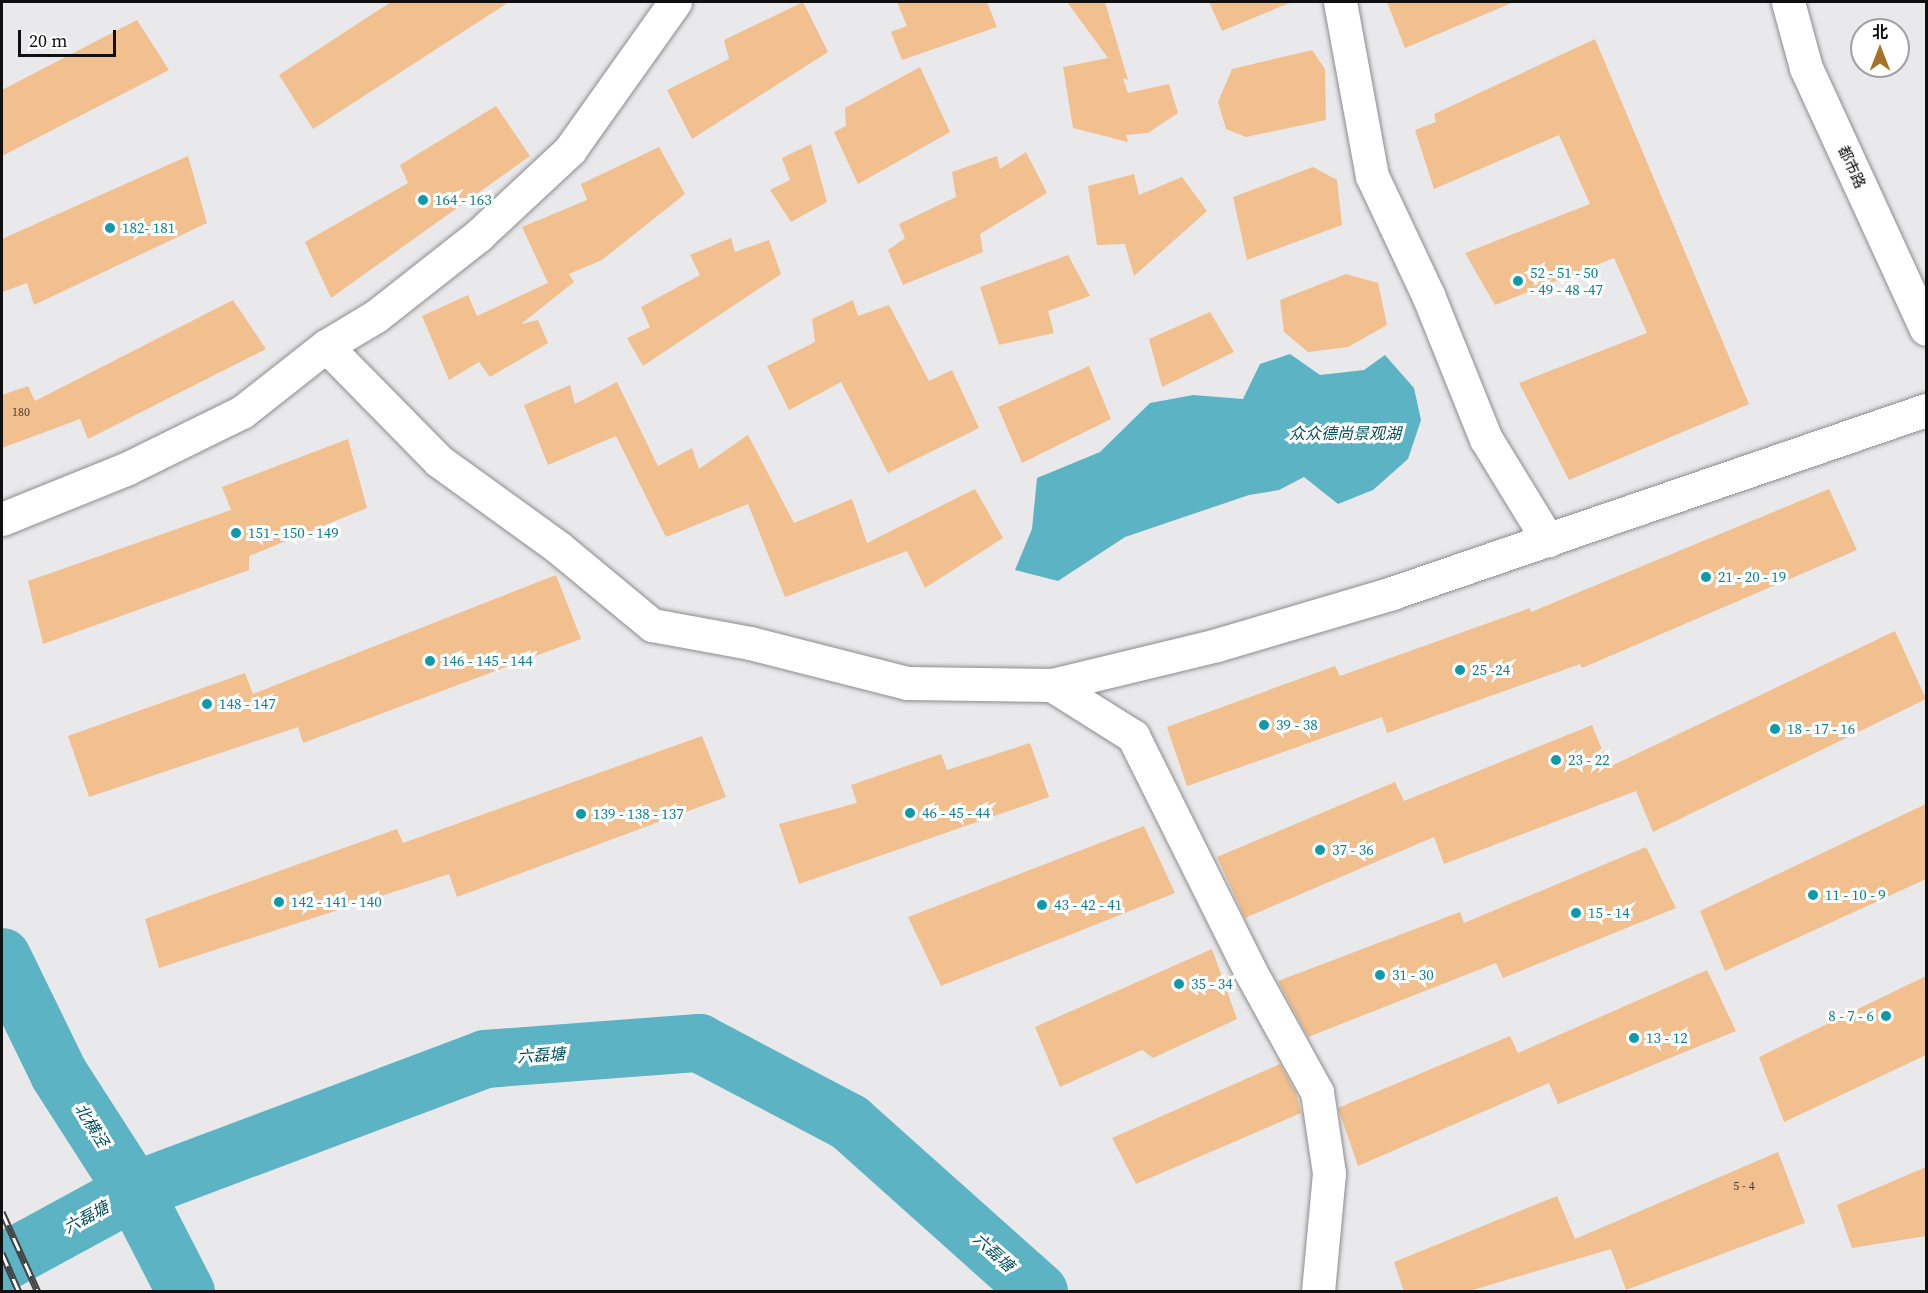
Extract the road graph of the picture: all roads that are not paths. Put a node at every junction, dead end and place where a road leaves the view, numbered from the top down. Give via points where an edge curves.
1 (675, 2) edge
2 (1340, 2) edge
3 (1788, 2) edge
4 (1926, 329) edge
5 (326, 346) junction
6 (1926, 410) edge
7 (2, 519) edge
8 (1548, 540) junction
9 (1052, 685) junction
10 (1318, 1292) edge

1 - 5 street via 570,150 479,235 376,316
2 - 8 street via 1372,176 1428,294 1486,439
3 - 4 street, 都市路 via 1806,68
5 - 7 street via 242,412 126,469
5 - 9 street via 439,461 559,548 652,625 750,643 907,682
6 - 8 street
8 - 9 street via 1392,593 1217,645
9 - 10 street via 1133,736 1249,969 1317,1092 1329,1173

